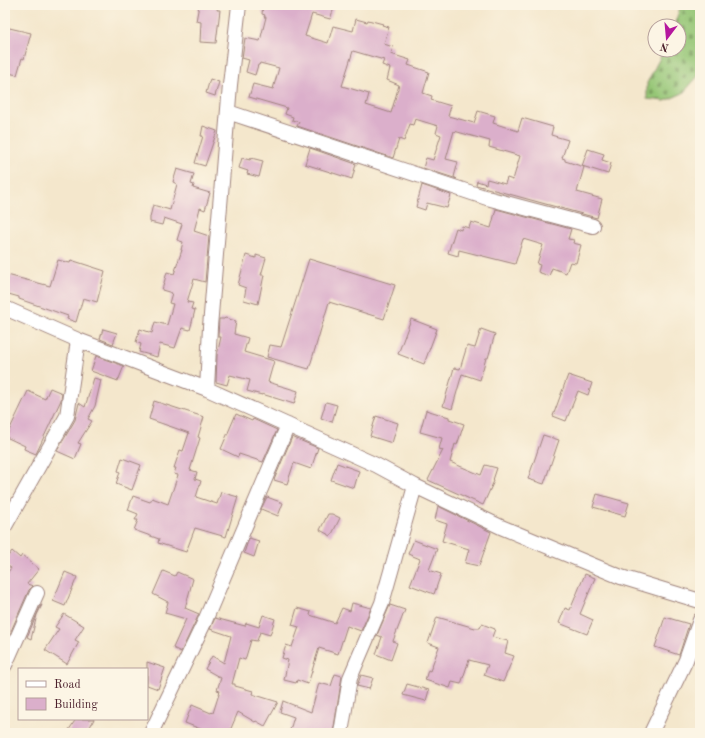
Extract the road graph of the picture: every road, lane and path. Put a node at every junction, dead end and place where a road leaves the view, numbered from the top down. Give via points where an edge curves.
1 (239, 5) edge
2 (228, 112) junction
3 (593, 226) dead end
4 (5, 308) edge
5 (78, 340) junction
6 (207, 389) junction
7 (288, 425) junction
8 (415, 486) junction
9 (5, 526) edge
10 (37, 593) dead end
11 (700, 601) edge
12 (700, 620) edge
13 (5, 665) edge
14 (151, 733) edge
15 (341, 733) edge
16 (651, 733) edge

1 - 2 street
2 - 3 street via 480,196
2 - 6 street via 210,319
4 - 5 street
5 - 6 street
5 - 9 street via 67,416
6 - 7 street
7 - 8 street via 376,464
7 - 14 street via 204,623
8 - 11 street via 501,527 621,577
8 - 15 street via 382,603 350,678
10 - 13 street
12 - 16 street via 686,660

